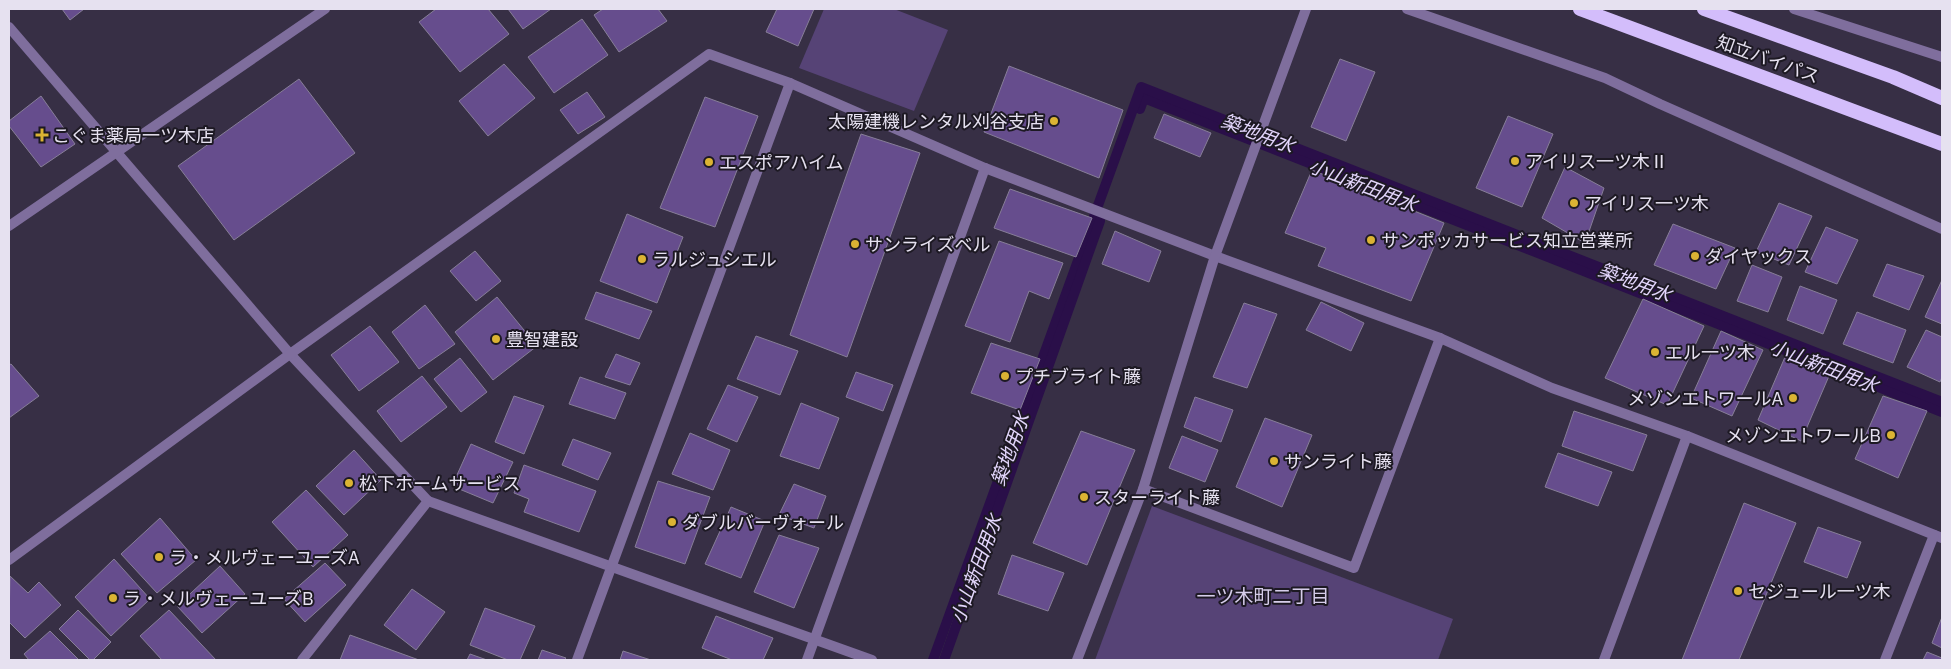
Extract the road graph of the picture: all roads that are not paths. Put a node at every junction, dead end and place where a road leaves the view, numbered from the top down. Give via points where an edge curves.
1 (325, 9) edge
2 (1306, 9) edge
3 (1407, 9) edge
4 (1580, 9) edge
5 (1704, 9) edge
6 (1794, 9) edge
7 (9, 27) edge
8 (1942, 57) edge
9 (1892, 77) junction
10 (790, 83) junction
11 (1942, 90) edge
12 (1942, 98) edge
13 (1942, 144) edge
14 (116, 152) junction
15 (985, 168) junction
16 (9, 226) edge
17 (1942, 229) edge
18 (1215, 256) junction
19 (1440, 338) junction
20 (290, 354) junction
21 (1687, 436) junction
22 (1143, 489) junction
23 (428, 501) junction
24 (1938, 537) edge
25 (9, 560) edge
26 (612, 567) junction
27 (814, 639) junction
28 (302, 660) edge
29 (577, 660) edge
30 (807, 660) edge
31 (872, 660) edge
32 (1077, 660) edge
33 (1604, 660) edge
34 (1884, 660) edge

1 - 14 street
2 - 18 street
3 - 17 street via 1605,78
4 - 13 highway, 知立バイパス
5 - 9 highway, 知立バイパス
6 - 8 street
7 - 14 street
9 - 11 highway
9 - 12 highway, 知立バイパス
10 - 15 street
10 - 20 street via 709,54
10 - 26 street
14 - 16 street
14 - 20 street
15 - 18 street
15 - 27 street
18 - 19 street
18 - 22 street
19 - 21 street via 1552,388
19 - 22 street via 1354,568
20 - 23 street
20 - 25 street
21 - 24 street
21 - 33 street
22 - 32 street
23 - 26 street
23 - 28 street
24 - 34 street
26 - 27 street
26 - 29 street
27 - 30 street
27 - 31 street

